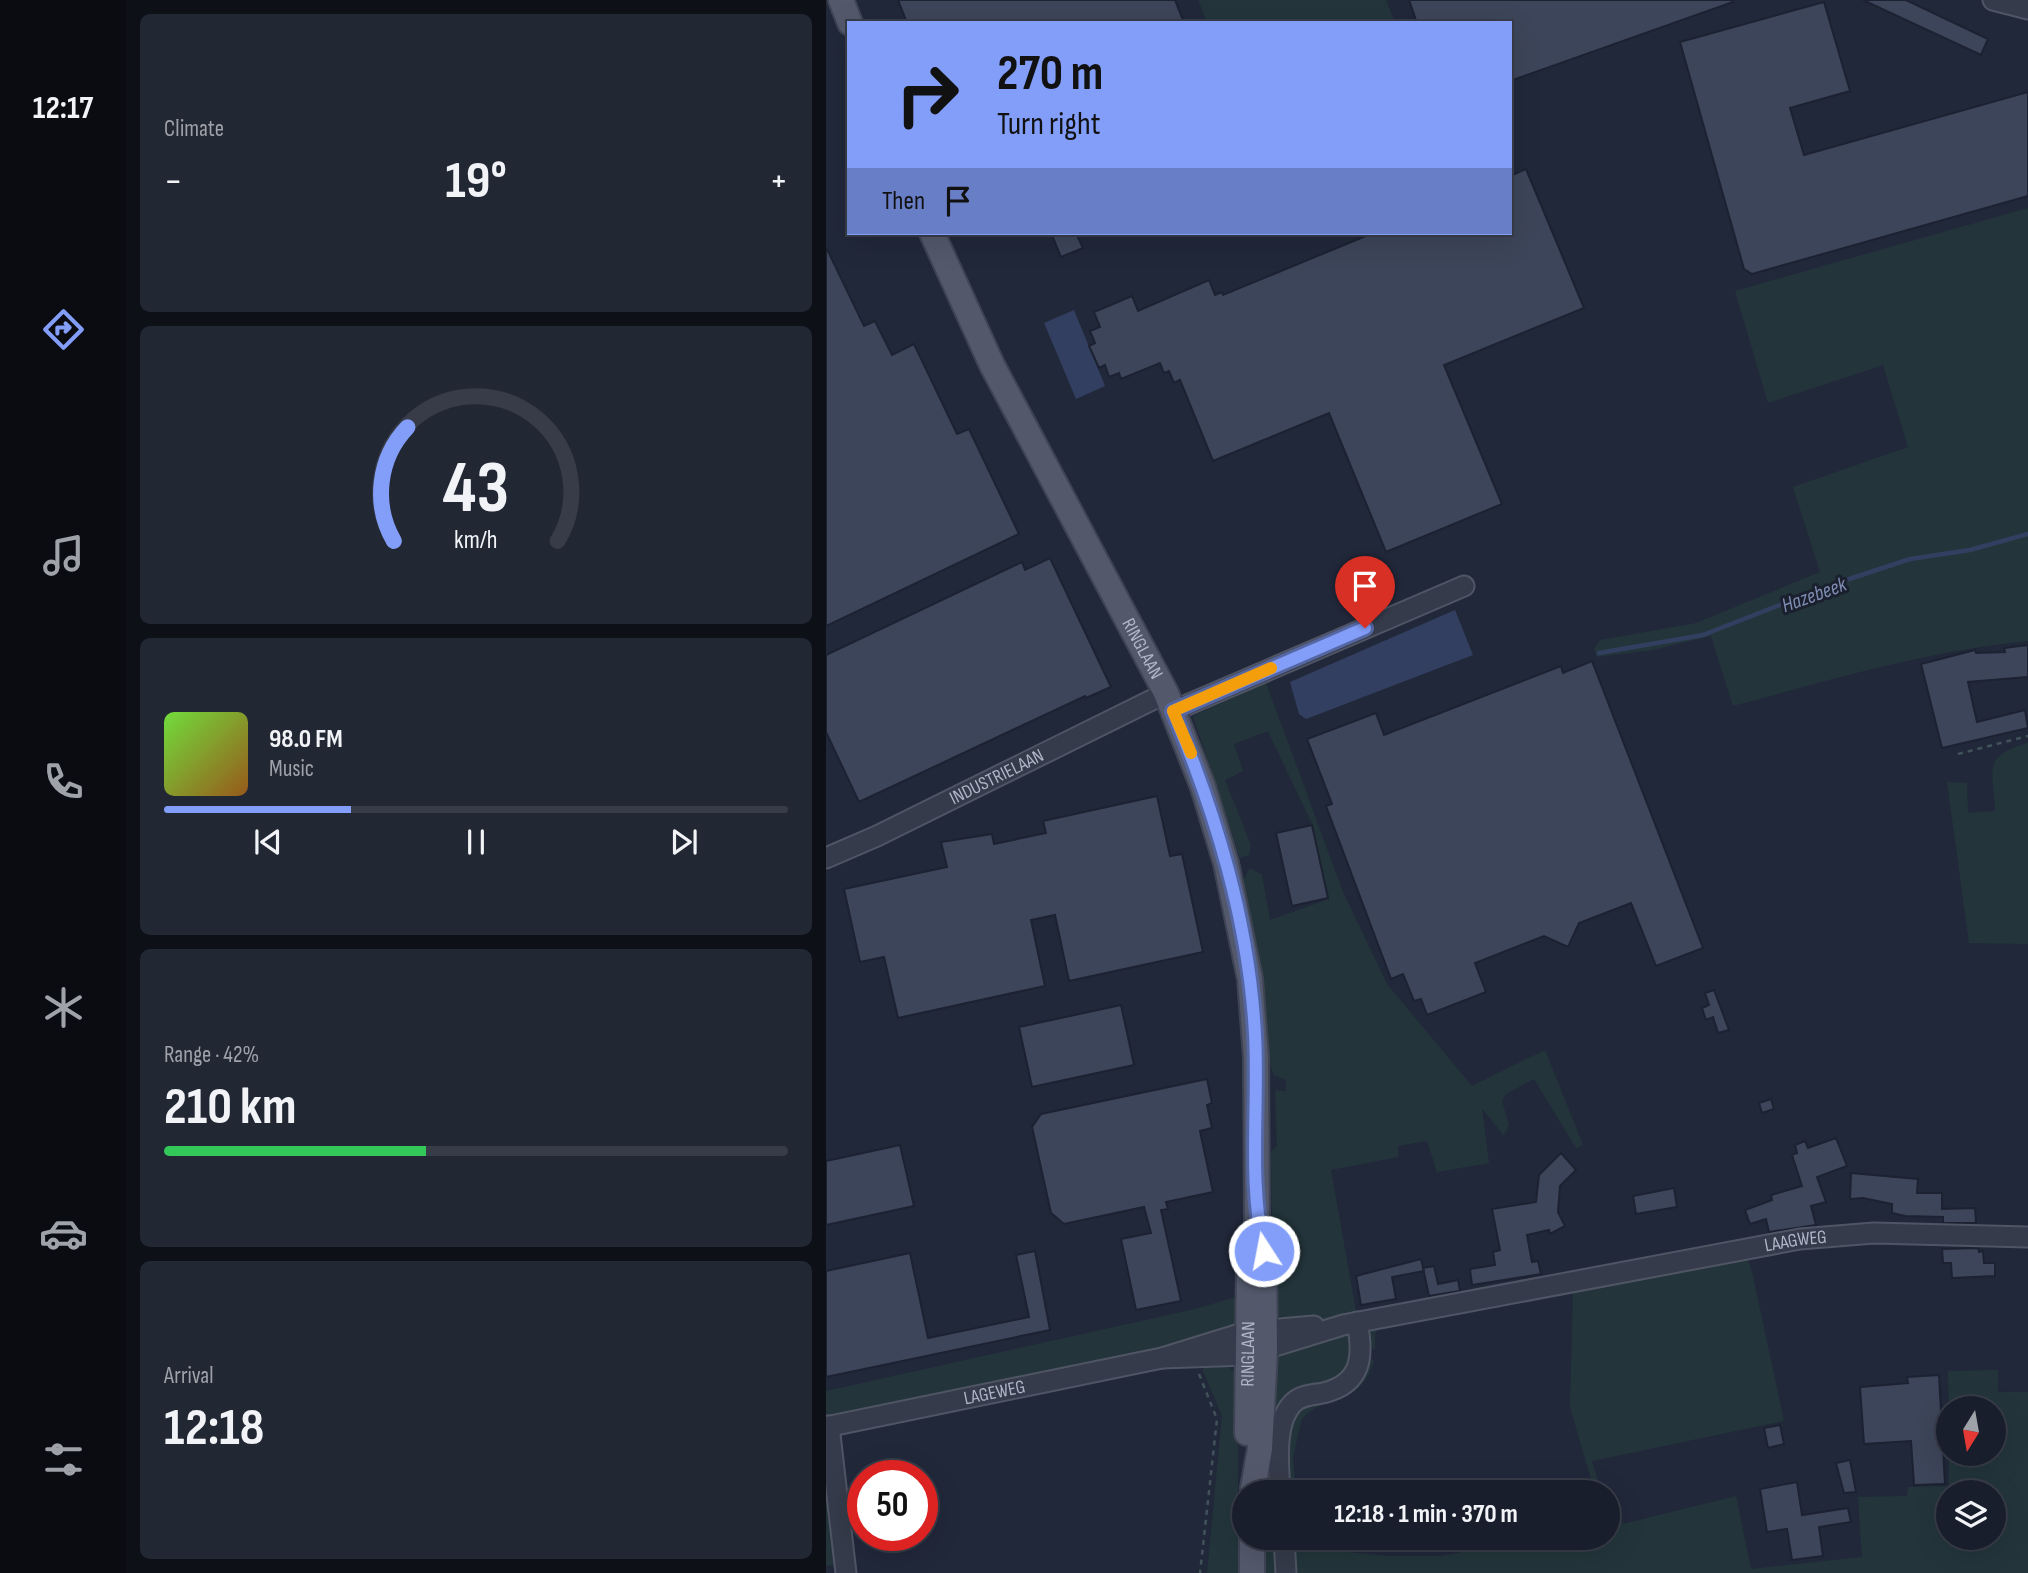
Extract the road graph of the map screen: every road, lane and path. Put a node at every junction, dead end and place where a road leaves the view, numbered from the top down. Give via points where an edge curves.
1 (841, 0) edge
2 (1993, 0) edge
3 (2028, 9) edge
4 (849, 21) edge
5 (933, 235) edge
6 (1464, 586) dead end
7 (1170, 702) junction
8 (2028, 736) edge
9 (1958, 754) dead end
10 (826, 858) edge
11 (2028, 1237) edge
12 (1567, 1283) joint
13 (1350, 1324) junction
14 (1256, 1341) junction
15 (1163, 1358) junction
16 (1194, 1358) junction
17 (827, 1427) edge
18 (1255, 1480) edge
19 (1279, 1480) edge
20 (1252, 1550) edge
21 (1285, 1550) edge
22 (846, 1573) edge
23 (1200, 1573) edge
24 (1252, 1573) edge
25 (1286, 1573) edge

1 - 4 main road
2 - 3 street
5 - 7 main road, RINGLAAN via 992,365
6 - 7 street, INDUSTRIELAAN
7 - 10 street, INDUSTRIELAAN
7 - 14 main road, RINGLAAN via 1217,828 1250,979 1256,1057 1257,1222 1264,1251
8 - 9 path
11 - 12 street, LAAGWEG via 1874,1233 1800,1239
12 - 13 street, LAGEWEG
13 - 14 street, LAGEWEG
13 - 19 street via 1362,1349 1359,1369 1348,1383 1303,1396 1292,1404 1286,1414
14 - 15 street, LAGEWEG
14 - 16 street, LAGEWEG
14 - 18 main road, RINGLAAN via 1260,1449
15 - 16 street, LAGEWEG
15 - 17 street, LAGEWEG
16 - 23 path via 1217,1419
17 - 22 street
20 - 24 main road
21 - 25 street

